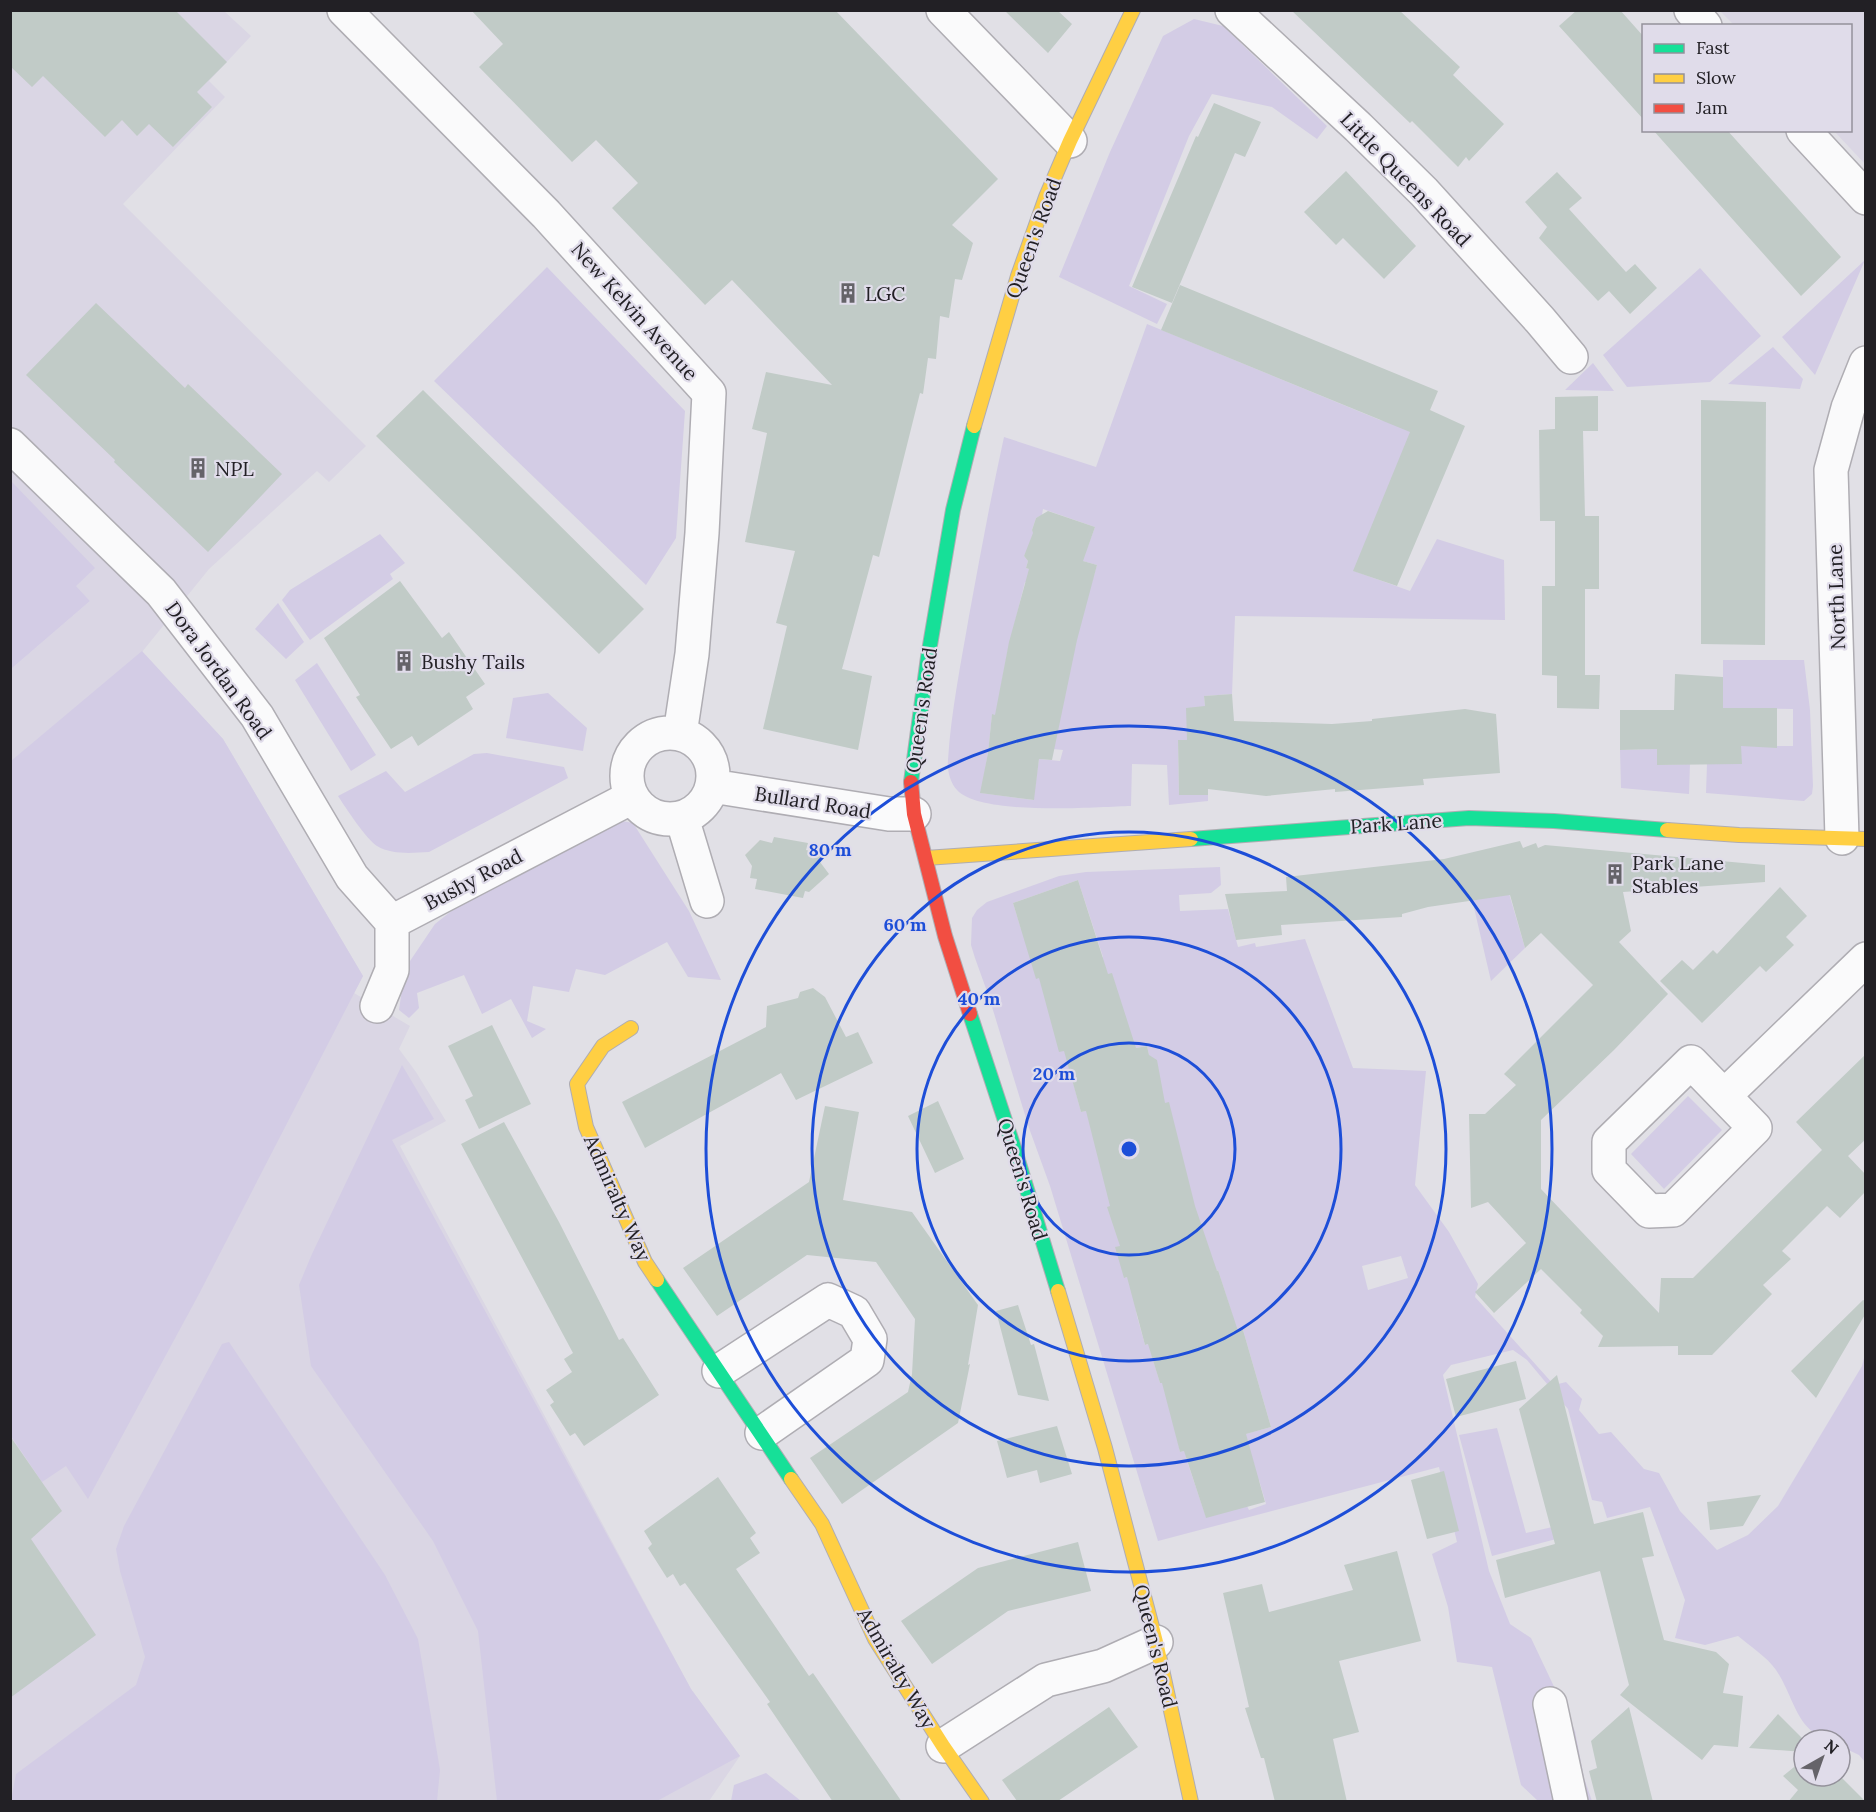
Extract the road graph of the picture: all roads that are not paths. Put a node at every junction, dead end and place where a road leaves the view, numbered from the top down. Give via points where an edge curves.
1 (344, 10) edge
2 (943, 10) edge
3 (1133, 10) edge
4 (1232, 10) edge
5 (1691, 10) edge
6 (1703, 24) edge
7 (1805, 132) edge
8 (1070, 141) junction
9 (1866, 198) edge
10 (1571, 357) dead end
11 (1866, 363) edge
12 (10, 445) edge
13 (680, 735) junction
14 (712, 786) junction
15 (632, 797) junction
16 (914, 814) junction
17 (682, 818) junction
18 (1854, 838) edge
19 (926, 858) junction
20 (707, 901) dead end
21 (392, 922) junction
22 (1866, 959) edge
23 (377, 1006) dead end
24 (631, 1028) dead end
25 (1724, 1096) junction
26 (719, 1371) junction
27 (762, 1433) junction
28 (1156, 1642) junction
29 (1550, 1704) dead end
30 (943, 1746) junction
31 (982, 1802) edge
32 (1191, 1802) edge
33 (1571, 1802) edge

1 - 13 street, New Kelvin Avenue via 546,214 709,393 692,654
2 - 8 street
3 - 8 main road, Queen's Road
4 - 10 street, Little Queens Road via 1424,192
5 - 6 street
7 - 9 street
8 - 16 main road, Queen's Road via 1018,276 953,510 913,757
11 - 18 street, North Lane via 1848,408 1831,470
12 - 21 street, Dora Jordan Road via 161,592 257,717 352,877
13 - 14 street via 696,742 706,753 712,769
13 - 15 street via 656,735 643,742 630,759 627,782
14 - 16 street, Bullard Road via 889,814
14 - 17 street via 696,812
15 - 17 street via 654,816
15 - 21 street, Bushy Road
16 - 19 main road, Queen's Road
17 - 20 street
18 - 19 main road, Park Lane via 1698,833 1515,817
19 - 28 main road, Queen's Road via 945,936 1017,1156 1105,1448
21 - 23 street via 392,970
22 - 25 street
24 - 26 main road, Admiralty Way via 603,1046 577,1084 586,1127 645,1262
25 - 25 street via 1755,1128 1673,1210 1648,1211 1610,1170 1609,1142 1691,1062
26 - 27 main road, Admiralty Way
26 - 27 street via 828,1300 854,1312 870,1339 867,1360
27 - 30 main road, Admiralty Way via 822,1524 875,1639
28 - 30 street, Admiralty Way via 1103,1666 1046,1680
28 - 32 main road, Queen's Road
29 - 33 street
30 - 31 main road, Admiralty Way

